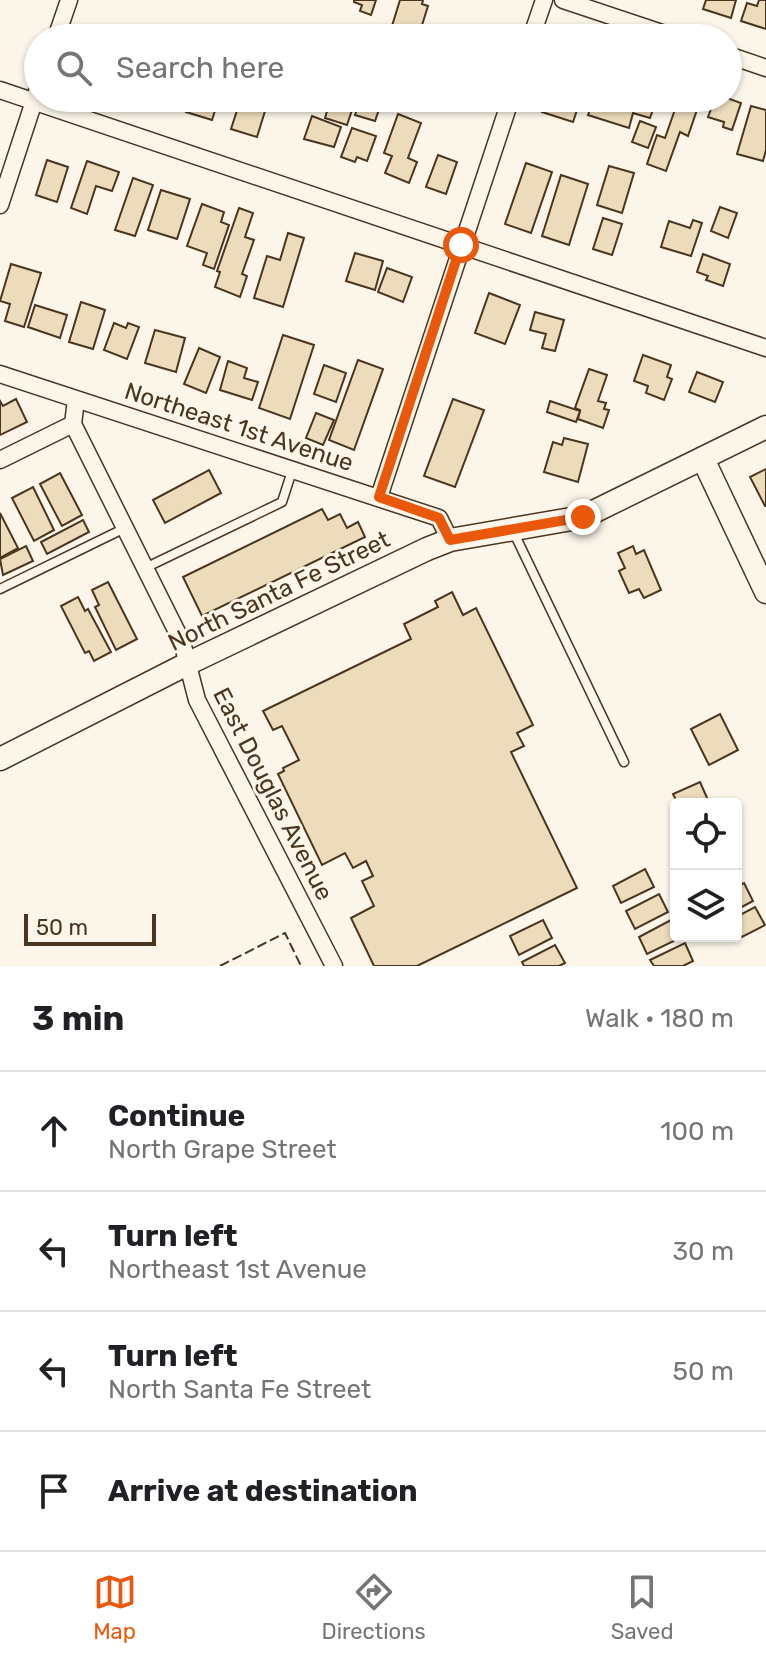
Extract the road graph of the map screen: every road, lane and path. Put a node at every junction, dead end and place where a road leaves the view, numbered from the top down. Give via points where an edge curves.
1 (69, 0) edge
2 (544, 0) edge
3 (563, 0) edge
4 (61, 24) edge
5 (536, 24) edge
6 (635, 24) edge
7 (742, 60) edge
8 (766, 68) edge
9 (0, 90) edge
10 (24, 93) edge
11 (30, 112) edge
12 (84, 112) edge
13 (506, 112) edge
14 (0, 205) edge
15 (461, 245) junction
16 (766, 348) edge
17 (0, 374) edge
18 (76, 400) junction
19 (73, 424) junction
20 (766, 427) edge
21 (703, 459) junction
22 (0, 460) edge
23 (292, 470) junction
24 (379, 497) junction
25 (125, 528) junction
26 (513, 530) junction
27 (450, 540) junction
28 (145, 568) junction
29 (0, 589) edge
30 (766, 592) edge
31 (187, 664) junction
32 (0, 759) edge
33 (624, 762) dead end
34 (334, 966) edge

1 - 4 street
2 - 5 street
3 - 6 street
7 - 8 street
9 - 10 street
11 - 14 street
12 - 15 street
13 - 15 street
15 - 16 street
15 - 24 street
17 - 18 street, Northeast 1st Avenue
18 - 19 street
18 - 23 street, Northeast 1st Avenue
19 - 22 street
19 - 25 street, East Douglas Avenue
20 - 21 street, North Santa Fe Street
21 - 26 street, North Santa Fe Street via 583,517
21 - 30 street
23 - 24 street, Northeast 1st Avenue
23 - 28 lane via 282,502
24 - 27 street, Northeast 1st Avenue via 439,518
25 - 28 street, East Douglas Avenue
25 - 29 lane
26 - 27 street, North Santa Fe Street
26 - 33 lane
27 - 31 street, North Santa Fe Street
28 - 31 street, East Douglas Avenue via 182,642
31 - 32 street, North Santa Fe Street
31 - 34 street, East Douglas Avenue via 197,700

